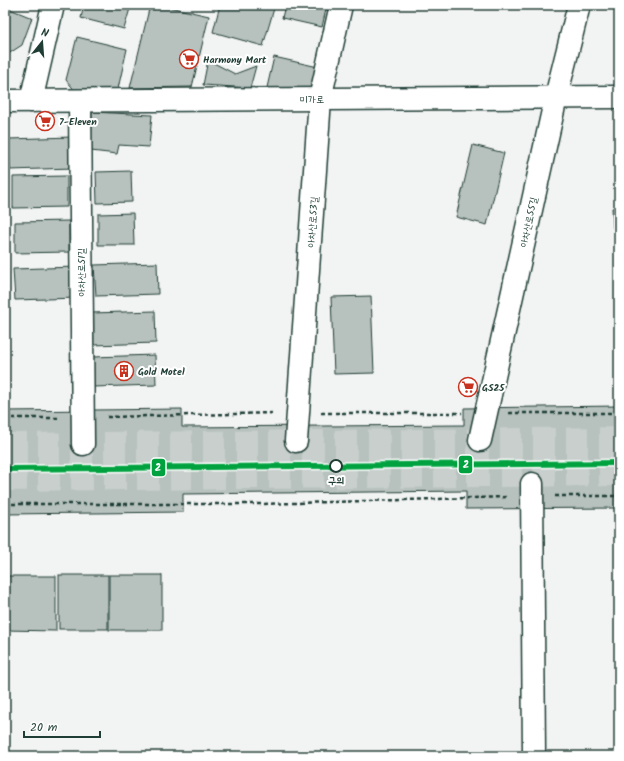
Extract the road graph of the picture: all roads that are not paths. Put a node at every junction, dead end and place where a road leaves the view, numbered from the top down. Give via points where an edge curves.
1 (53, 5) edge
2 (341, 5) edge
3 (579, 5) edge
4 (556, 97) junction
5 (619, 97) edge
6 (320, 99) junction
7 (80, 100) junction
8 (5, 101) edge
9 (31, 101) junction
10 (480, 440) dead end
11 (296, 441) dead end
12 (83, 444) dead end
13 (532, 490) road end
14 (534, 756) edge

1 - 9 street
2 - 6 street, 아차산로53길
3 - 4 street, 아차산로55길
4 - 5 street, 미가로
4 - 6 street, 미가로
4 - 10 street, 아차산로55길
6 - 7 street, 미가로
6 - 11 street, 아차산로53길
7 - 9 street, 미가로
7 - 12 street, 아차산로51길
8 - 9 street, 미가로
13 - 14 street

